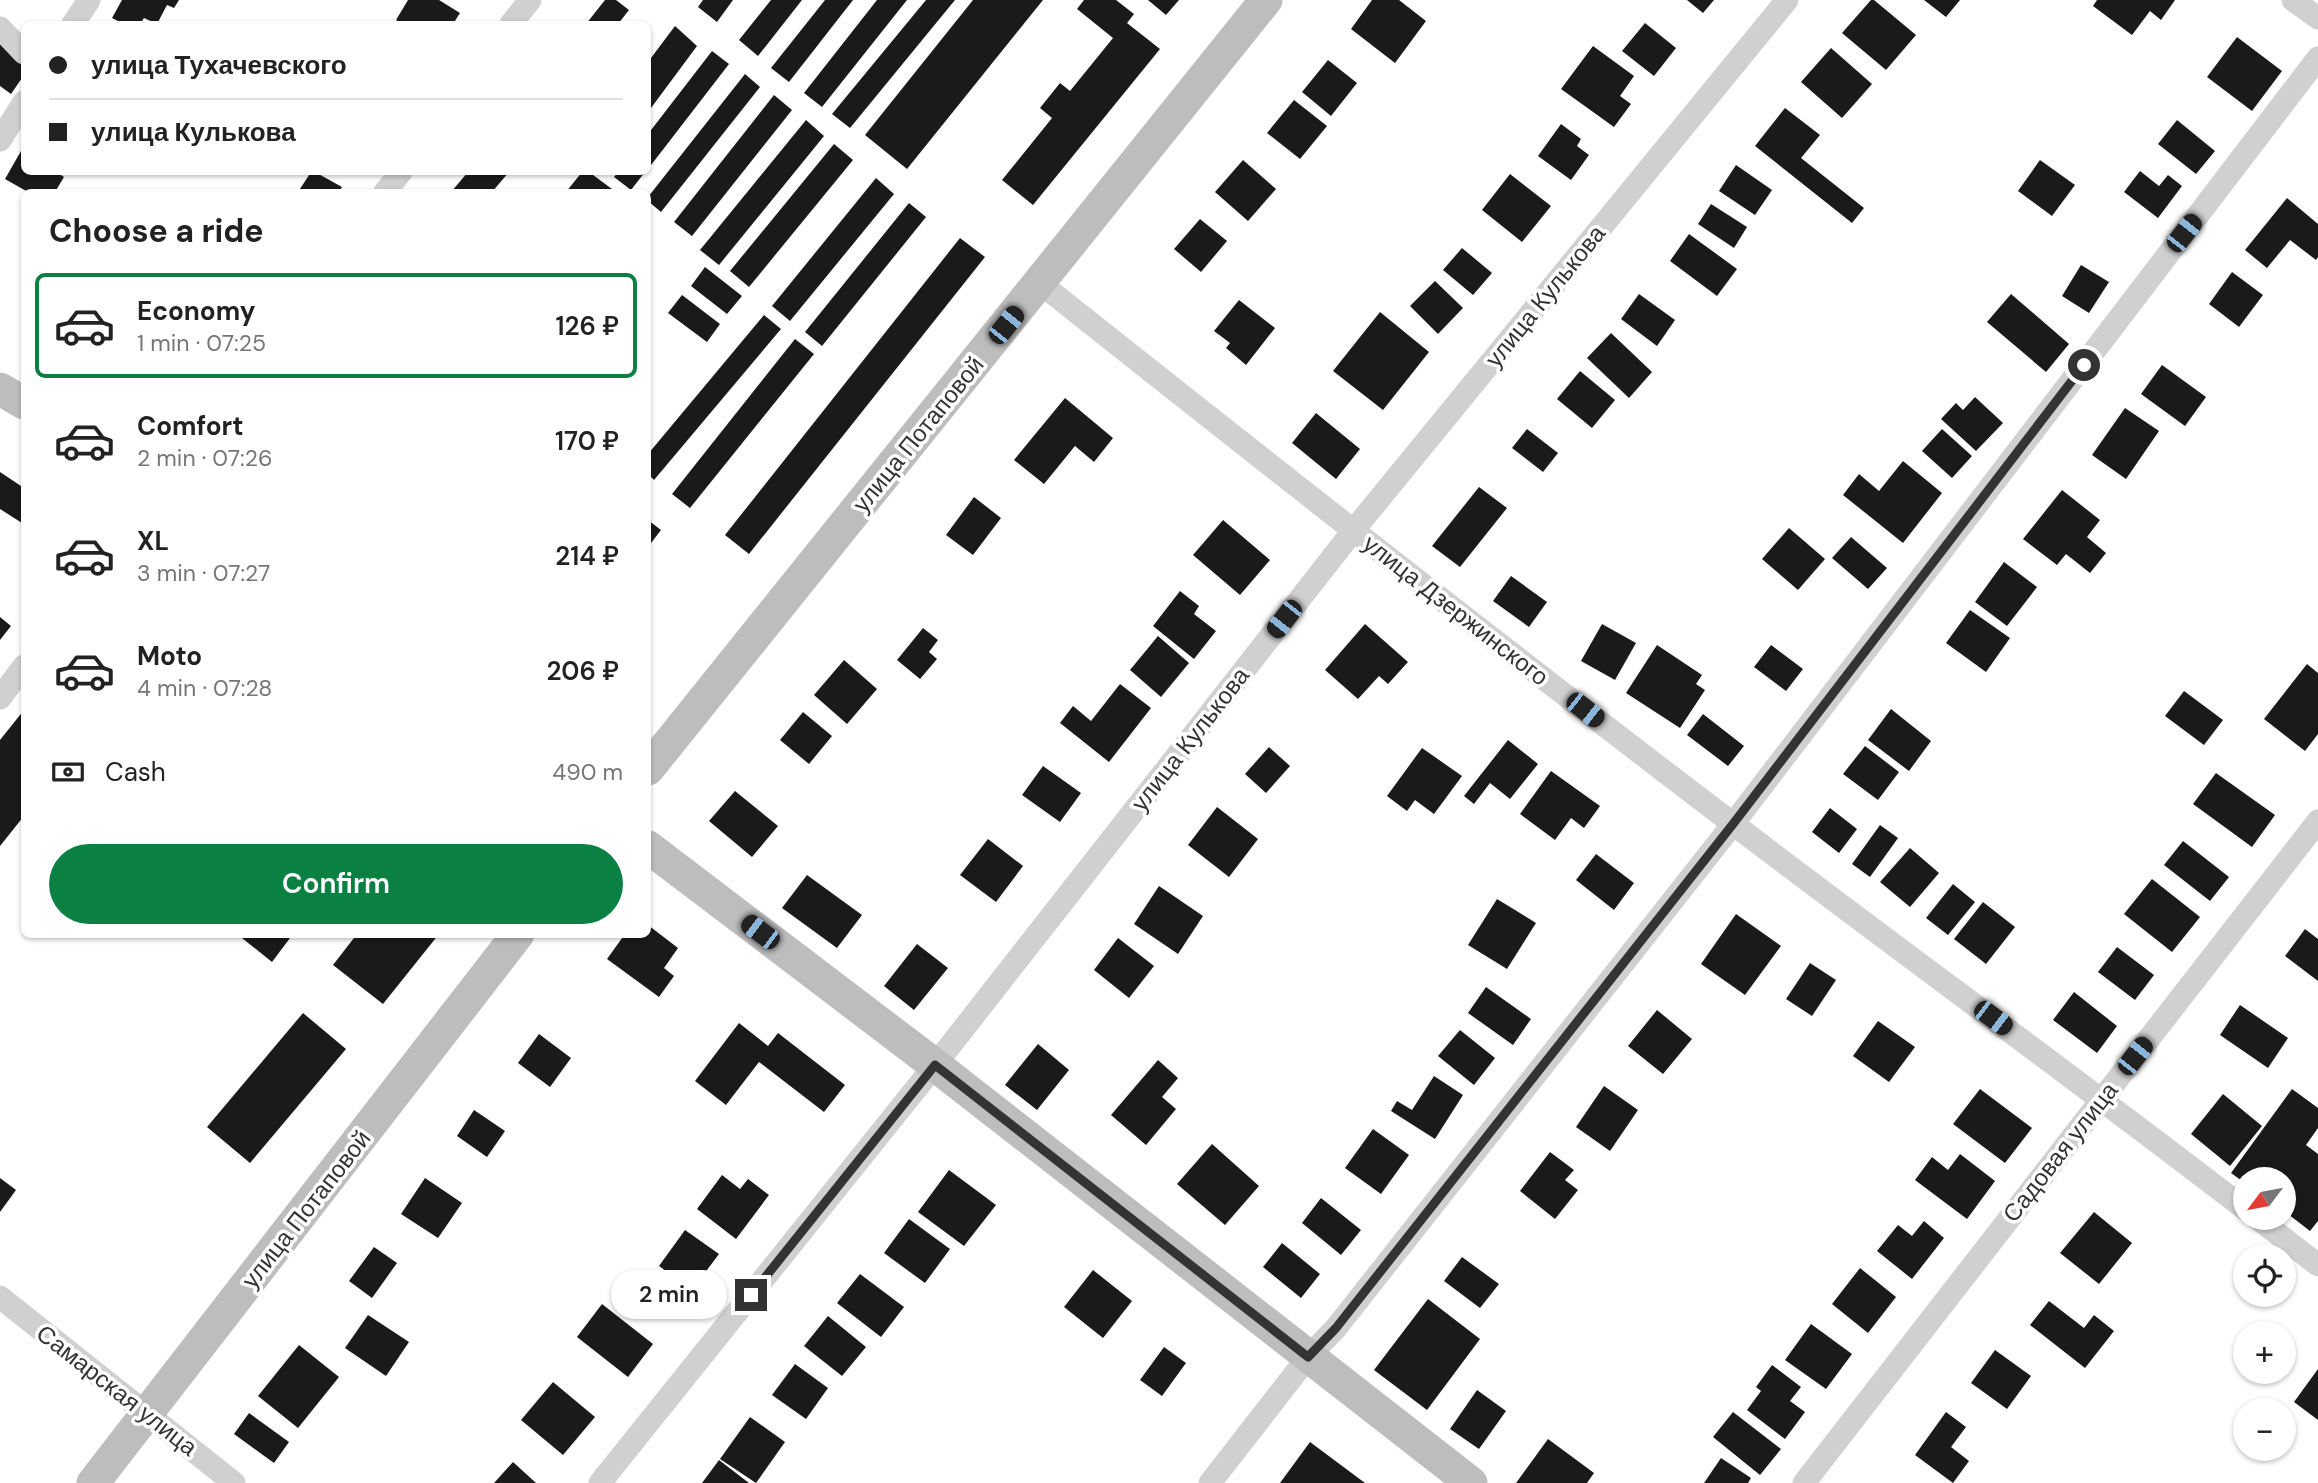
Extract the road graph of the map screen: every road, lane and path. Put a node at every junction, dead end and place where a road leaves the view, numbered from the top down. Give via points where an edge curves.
1 (89, 0) edge
2 (530, 0) edge
3 (1266, 0) edge
4 (1787, 0) edge
5 (2293, 0) edge
6 (2318, 18) edge
7 (75, 21) edge
8 (513, 21) edge
9 (0, 28) edge
10 (21, 51) edge
11 (2318, 58) edge
12 (21, 107) edge
13 (0, 140) edge
14 (399, 175) edge
15 (387, 189) edge
16 (1040, 283) junction
17 (0, 389) edge
18 (21, 401) edge
19 (1353, 531) junction
20 (21, 670) edge
21 (0, 698) edge
22 (651, 765) edge
23 (2318, 821) edge
24 (1733, 824) junction
25 (651, 849) edge
26 (515, 938) edge
27 (935, 1065) junction
28 (2101, 1098) junction
29 (2233, 1200) edge
30 (2272, 1230) edge
31 (2318, 1265) edge
32 (0, 1297) edge
33 (1308, 1357) junction
34 (148, 1415) junction
35 (93, 1483) edge
36 (234, 1483) edge
37 (600, 1483) edge
38 (1210, 1483) edge
39 (1471, 1483) edge
40 (1804, 1483) edge

1 - 7 street
2 - 8 street
3 - 16 main road, улица Потаповой
4 - 19 street, улица Кулькова
5 - 6 street
9 - 10 street
11 - 24 street
12 - 13 street
14 - 15 street
16 - 19 street, улица Дзержинского
16 - 22 main road, улица Потаповой
17 - 18 main road
19 - 24 street, улица Дзержинского
19 - 27 street, улица Кулькова
20 - 21 street
23 - 28 street, Садовая улица
24 - 28 street, улица Дзержинского
24 - 33 street via 1336,1328
25 - 27 main road
26 - 34 main road, улица Потаповой
27 - 33 main road
27 - 37 street, улица Кулькова
28 - 29 street, улица Дзержинского
28 - 40 street, Садовая улица
30 - 31 street
32 - 34 street, Самарская улица
33 - 38 street
33 - 39 main road
34 - 35 main road, улица Потаповой
34 - 36 street, Самарская улица

